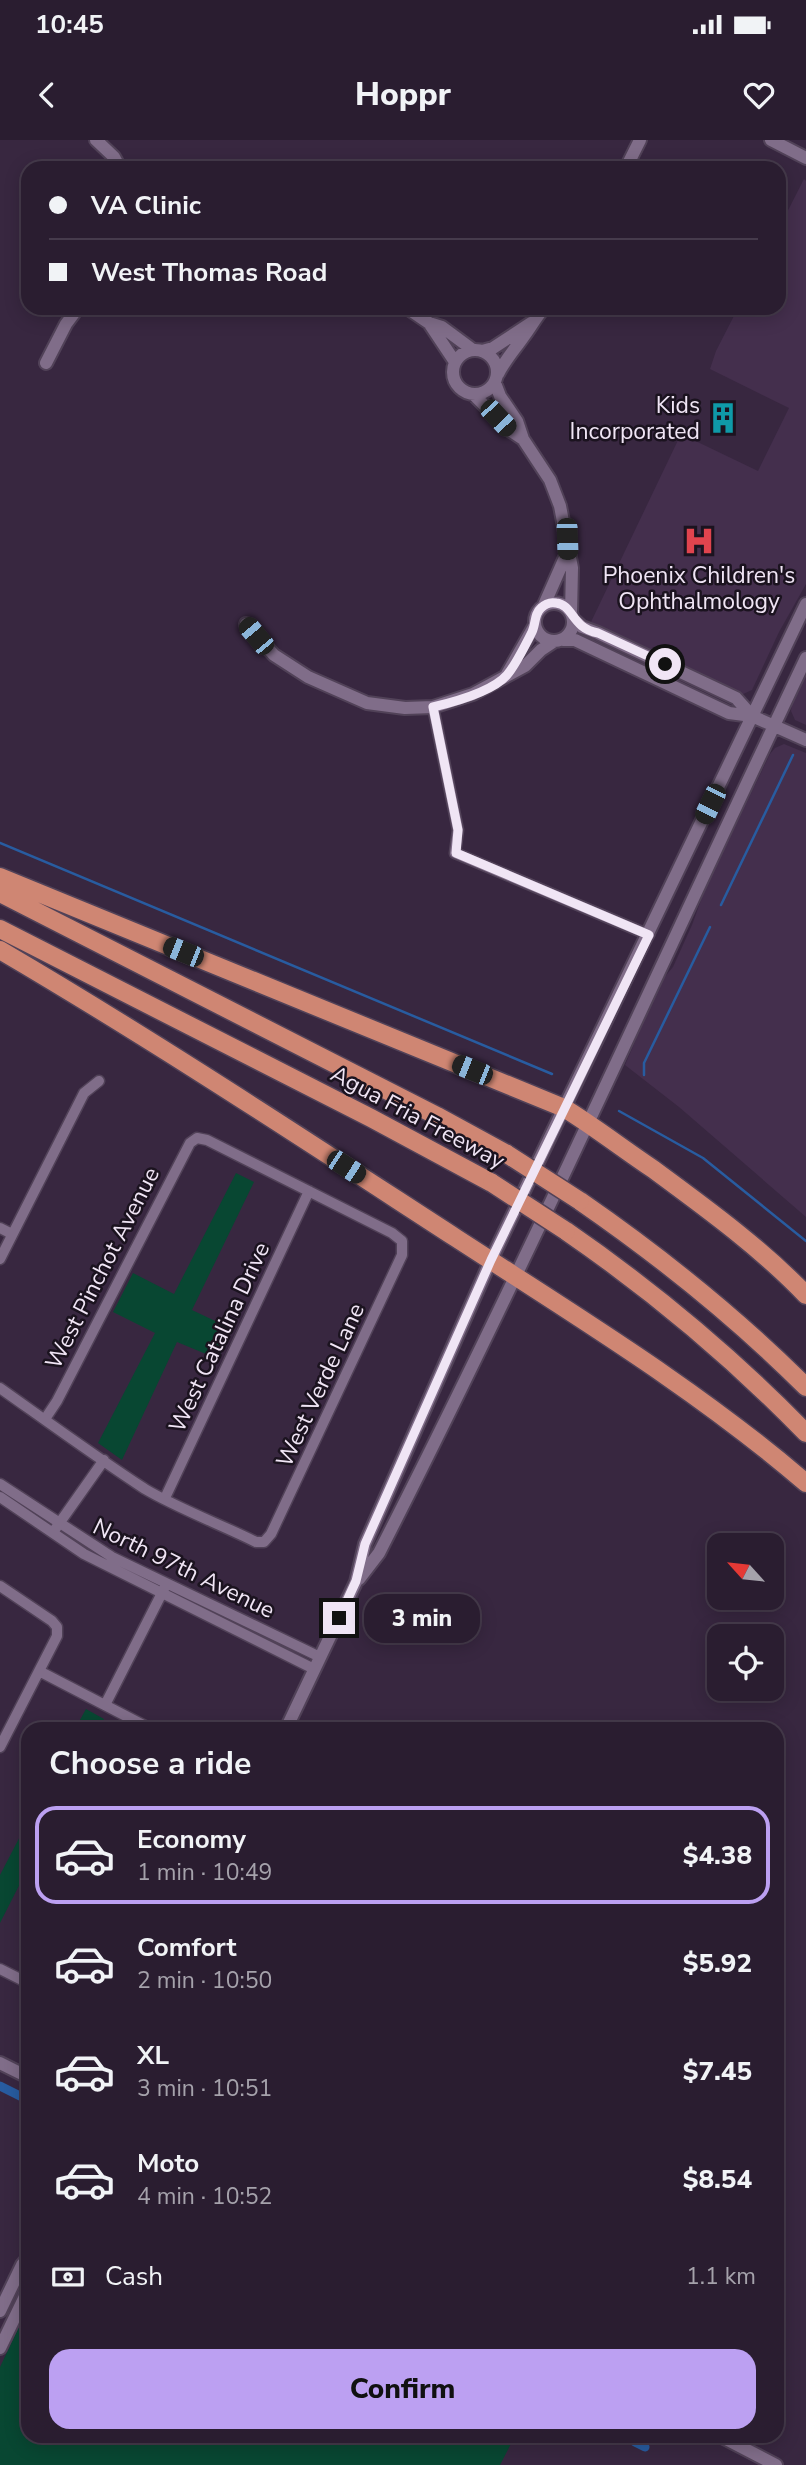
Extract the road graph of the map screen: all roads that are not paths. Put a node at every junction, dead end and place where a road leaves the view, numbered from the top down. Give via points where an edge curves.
1 (96, 140) edge
2 (640, 140) edge
3 (771, 140) edge
4 (806, 158) edge
5 (116, 161) edge
6 (630, 161) edge
7 (73, 315) edge
8 (417, 315) edge
9 (538, 315) edge
10 (429, 323) junction
11 (531, 323) junction
12 (478, 350) junction
13 (455, 362) junction
14 (46, 363) dead end
15 (496, 379) junction
16 (474, 395) junction
17 (523, 439) junction
18 (567, 553) junction
19 (806, 604) edge
20 (544, 605) junction
21 (572, 610) junction
22 (246, 624) dead end
23 (535, 625) junction
24 (598, 633) junction
25 (558, 641) junction
26 (806, 658) edge
27 (618, 660) junction
28 (684, 673) junction
29 (507, 675) junction
30 (433, 707) junction
31 (752, 716) junction
32 (774, 726) junction
33 (806, 740) edge
34 (0, 877) edge
35 (670, 888) junction
36 (0, 893) edge
37 (687, 908) junction
38 (0, 929) edge
39 (649, 935) junction
40 (0, 950) edge
41 (99, 1081) dead end
42 (564, 1108) junction
43 (589, 1123) junction
44 (309, 1191) junction
45 (0, 1228) edge
46 (12, 1234) junction
47 (0, 1259) edge
48 (491, 1260) junction
49 (517, 1277) junction
50 (806, 1295) edge
51 (806, 1387) edge
52 (0, 1388) edge
53 (45, 1419) junction
54 (806, 1433) edge
55 (104, 1460) junction
56 (806, 1483) edge
57 (0, 1484) edge
58 (0, 1497) edge
59 (165, 1498) junction
60 (56, 1529) junction
61 (356, 1581) junction
62 (0, 1586) edge
63 (164, 1588) junction
64 (317, 1663) junction
65 (39, 1671) junction
66 (105, 1705) junction
67 (138, 1722) edge
68 (289, 1722) edge
69 (0, 1747) edge
70 (0, 1969) edge
71 (21, 1980) edge
72 (0, 2063) edge
73 (21, 2074) edge
74 (21, 2267) edge
75 (21, 2304) edge
76 (0, 2311) edge
77 (0, 2348) edge
78 (734, 2443) edge
79 (776, 2465) edge

1 - 5 main road
2 - 6 main road
3 - 4 main road
7 - 14 main road
8 - 10 main road
9 - 11 main road
10 - 12 main road
10 - 13 main road
11 - 12 main road via 493,348
11 - 15 main road
12 - 13 main road
12 - 15 main road via 494,360
13 - 16 main road via 458,386
15 - 16 main road via 487,392
15 - 17 main road
16 - 17 main road
17 - 18 main road via 555,491
18 - 20 main road
18 - 21 main road via 572,568
19 - 31 main road
20 - 21 main road via 562,604
20 - 23 main road
21 - 24 main road
21 - 24 main road via 582,627
21 - 25 main road via 572,631
22 - 30 main road via 284,663 334,689 380,706
23 - 25 main road via 541,636
23 - 29 main road
24 - 28 main road
25 - 27 main road via 575,640
25 - 29 main road
26 - 32 main road
27 - 28 main road via 624,656
27 - 31 main road via 730,713
28 - 31 main road via 736,698
29 - 30 main road via 473,694
30 - 39 street via 458,830 456,853
31 - 32 main road
31 - 35 main road
32 - 33 main road
32 - 37 main road
34 - 42 highway
35 - 37 main road
35 - 39 main road
36 - 51 highway, Agua Fria Freeway, bridge via 507,1154 646,1248
37 - 43 main road
38 - 54 highway, Agua Fria Freeway, bridge via 492,1183 603,1256 684,1319
39 - 42 main road
40 - 48 highway
41 - 46 street via 84,1093
42 - 43 highway
42 - 48 main road
43 - 49 main road
43 - 50 highway via 729,1227
44 - 53 street, West Pinchot Avenue via 207,1140 197,1138 190,1143
44 - 59 street, West Catalina Drive
44 - 59 street, West Verde Lane via 392,1233 402,1241 402,1255 264,1542
45 - 46 street
46 - 47 street
48 - 49 highway
48 - 61 main road via 365,1544
49 - 56 highway via 693,1393
49 - 61 main road via 379,1553
52 - 53 street
53 - 55 street
55 - 59 street
55 - 60 street
57 - 60 street, North 97th Avenue
58 - 60 street, North 97th Avenue
60 - 63 street, North 97th Avenue via 84,1554
61 - 64 main road
62 - 65 street via 57,1627
63 - 64 street, North 97th Avenue
63 - 66 street
64 - 68 main road
65 - 66 street
65 - 69 street
66 - 67 street
70 - 71 street
72 - 73 main road
74 - 76 main road
75 - 77 main road
78 - 79 main road

